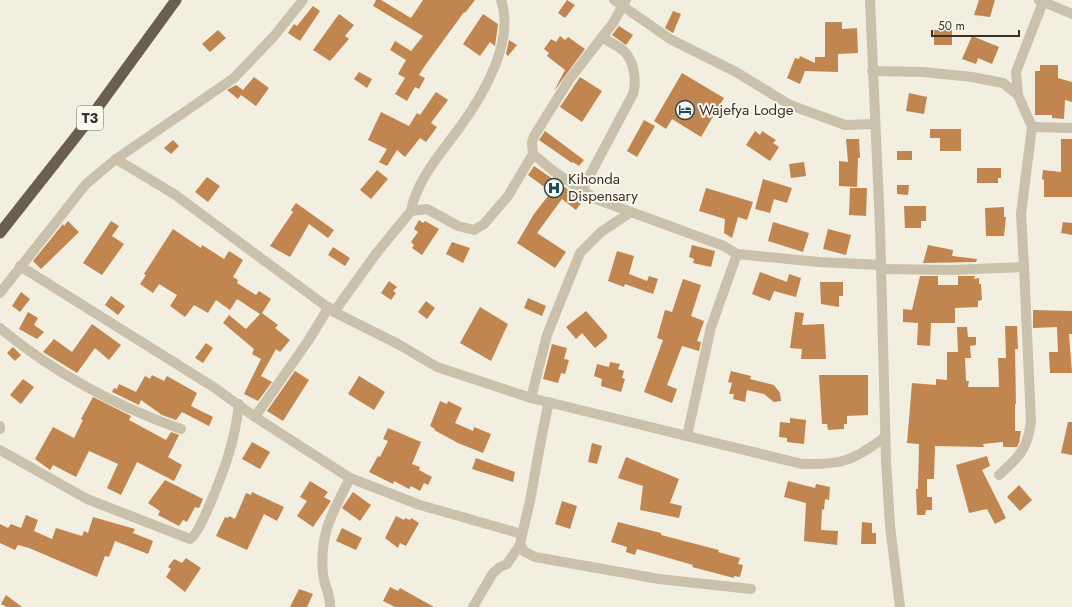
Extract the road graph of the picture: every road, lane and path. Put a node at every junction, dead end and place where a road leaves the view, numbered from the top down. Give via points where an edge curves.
1 (176, 0) edge
2 (303, 0) edge
3 (501, 0) edge
4 (614, 0) edge
5 (870, 0) edge
6 (1041, 1) edge
7 (624, 3) edge
8 (1072, 14) edge
9 (602, 37) junction
10 (872, 71) junction
11 (1016, 72) junction
12 (1003, 83) junction
13 (1018, 95) junction
14 (875, 124) junction
15 (1032, 127) junction
16 (1072, 128) edge
17 (533, 154) junction
18 (116, 159) junction
19 (582, 190) junction
20 (411, 211) junction
21 (631, 212) junction
22 (0, 233) edge
23 (737, 254) junction
24 (20, 266) junction
25 (881, 267) junction
26 (1024, 267) junction
27 (0, 293) edge
28 (331, 309) junction
29 (0, 328) edge
30 (531, 398) junction
31 (549, 402) junction
32 (239, 404) junction
33 (255, 417) junction
34 (181, 429) dead end
35 (687, 436) junction
36 (885, 437) junction
37 (0, 450) edge
38 (999, 475) dead end
39 (350, 478) junction
40 (522, 534) junction
41 (520, 545) junction
42 (750, 589) dead end
43 (330, 607) edge
44 (473, 607) edge
45 (900, 607) edge

1 - 22 highway, T3 via 85,125
2 - 18 street via 275,35 234,78
3 - 20 street via 506,23 496,62 472,110 421,184 413,199
4 - 7 street
5 - 10 street
6 - 8 street
6 - 11 street
7 - 9 street
7 - 14 street via 670,39 736,72 790,105 845,125
9 - 17 street via 569,80 534,136
9 - 19 street via 624,52 632,65 636,83 633,94
10 - 12 street via 947,73
10 - 14 street
11 - 12 street
11 - 13 street
12 - 13 street
13 - 15 street
14 - 25 street
15 - 16 street
15 - 26 street via 1021,214
17 - 19 street
17 - 20 street via 508,196 484,224 474,230 458,226 427,209
18 - 24 street via 86,184
18 - 28 street via 174,194
19 - 21 street via 596,199
20 - 28 street
21 - 23 street via 724,246
21 - 30 street via 602,232 580,252 547,335
23 - 25 street
23 - 35 street via 711,327
24 - 27 street
24 - 32 street
25 - 26 street via 952,270
25 - 36 street
26 - 38 street via 1031,422 1028,440 1019,457
28 - 30 street via 437,367
28 - 33 street
29 - 34 street via 20,345 66,375 154,419
30 - 31 street
31 - 35 street
31 - 40 street
32 - 33 street
32 - 37 street via 235,431 220,480 198,531 190,539 87,499
33 - 39 street
35 - 36 street via 796,462 822,464 847,461 862,454
36 - 45 street via 890,526
39 - 40 street via 420,505
39 - 43 street via 328,522 322,544 323,575
40 - 41 street
41 - 42 street via 525,552 535,557 659,579
41 - 44 street via 507,564 493,573

